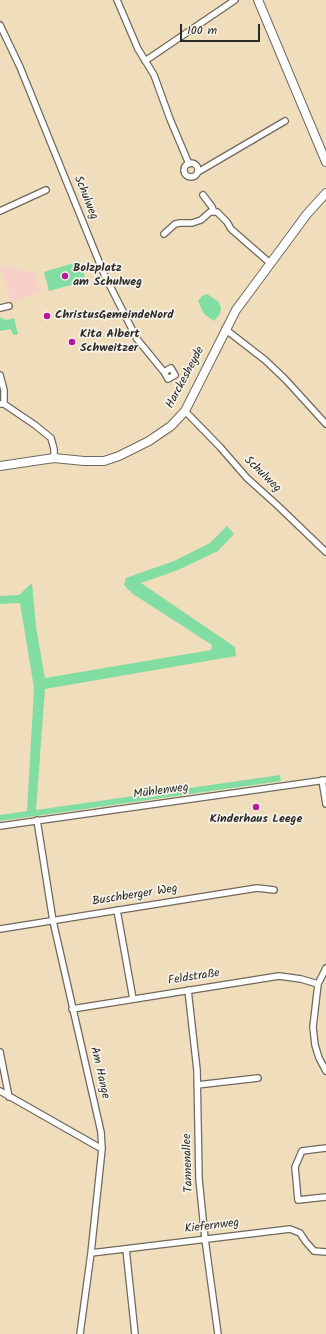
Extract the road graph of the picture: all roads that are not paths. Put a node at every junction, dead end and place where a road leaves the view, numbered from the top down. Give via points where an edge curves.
1 (117, 0) edge
2 (235, 0) edge
3 (258, 0) edge
4 (0, 24) edge
5 (145, 61) junction
6 (285, 121) dead end
7 (326, 162) edge
8 (189, 164) junction
9 (198, 172) junction
10 (46, 190) dead end
11 (326, 193) edge
12 (203, 195) dead end
13 (0, 211) edge
14 (214, 212) junction
15 (164, 234) dead end
16 (270, 263) junction
17 (9, 306) dead end
18 (0, 308) edge
19 (225, 329) junction
20 (164, 372) dead end
21 (0, 375) edge
22 (2, 404) edge
23 (184, 410) junction
24 (326, 424) edge
25 (54, 458) junction
26 (0, 466) edge
27 (326, 552) edge
28 (324, 780) edge
29 (326, 804) edge
30 (36, 820) junction
31 (0, 826) edge
32 (274, 890) dead end
33 (117, 910) junction
34 (53, 921) junction
35 (0, 928) edge
36 (326, 968) edge
37 (318, 984) junction
38 (188, 990) junction
39 (133, 999) junction
40 (72, 1009) junction
41 (0, 1052) edge
42 (326, 1071) edge
43 (258, 1078) dead end
44 (197, 1085) junction
45 (0, 1092) edge
46 (9, 1097) junction
47 (326, 1148) edge
48 (102, 1149) junction
49 (326, 1197) edge
50 (205, 1238) junction
51 (126, 1249) junction
52 (326, 1252) edge
53 (91, 1253) junction
54 (80, 1334) edge
55 (135, 1334) edge
56 (218, 1334) edge

1 - 5 street
2 - 5 street
3 - 7 main road
4 - 20 street, Schulweg via 105,277 137,339
5 - 8 street via 154,75
6 - 9 street
8 - 9 street via 197,166
8 - 9 street via 185,167 187,175 193,176
10 - 13 street
11 - 16 main road, Harckesheyde
12 - 14 street
14 - 15 street via 196,222 175,224
14 - 16 street via 220,214 231,229
16 - 19 main road, Harckesheyde
17 - 18 street
19 - 23 main road, Harckesheyde
19 - 24 street via 265,360
21 - 22 street via 4,390
22 - 25 street via 51,438
23 - 25 main road, Harckesheyde via 163,432 120,456 97,462
23 - 27 street, Schulweg via 247,478
25 - 26 main road, Harckesheyde
28 - 29 street
28 - 30 street, Mühlenweg
30 - 31 street, Mühlenweg
30 - 34 street, Am Hange
32 - 33 street, Buschberger Weg via 257,888
33 - 34 street, Buschberger Weg
33 - 39 street
34 - 35 street, Buschberger Weg
34 - 40 street, Am Hange
36 - 37 street
37 - 38 street, Feldstraße via 279,976
37 - 42 street via 312,1028 319,1058
38 - 39 street, Feldstraße
38 - 44 street, Tannenallee via 196,1050
39 - 40 street, Feldstraße
40 - 48 street, Am Hange via 101,1132
41 - 46 street
43 - 44 street
44 - 50 street, Tannenallee
45 - 46 street
46 - 48 street
47 - 49 street via 302,1151 295,1167 298,1200
48 - 53 street, Am Hange
50 - 51 street, Kiefernweg
50 - 52 street, Kiefernweg via 290,1229 300,1233 314,1251
50 - 56 street, Tannenallee
51 - 53 street, Kiefernweg
51 - 55 street
53 - 54 street, Am Hange

